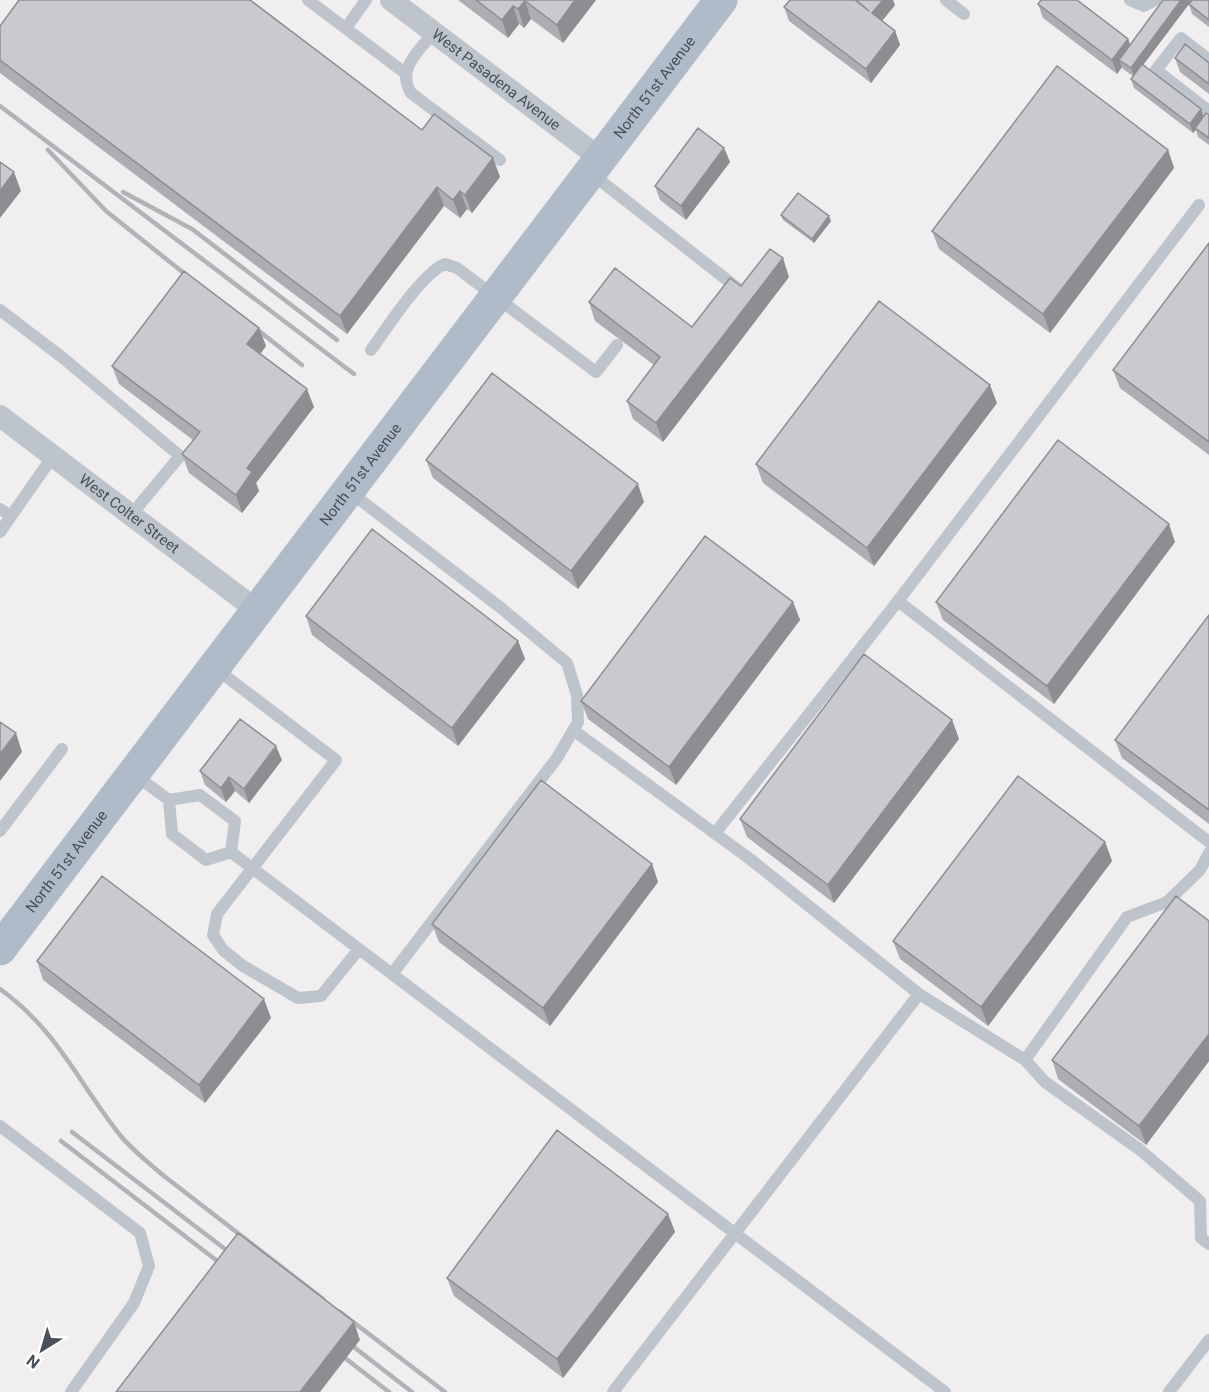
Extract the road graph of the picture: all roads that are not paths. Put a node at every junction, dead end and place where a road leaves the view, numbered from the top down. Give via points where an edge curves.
1 (308, 0) edge
2 (366, 0) edge
3 (721, 0) edge
4 (946, 0) edge
5 (1130, 0) edge
6 (1155, 0) edge
7 (395, 1) edge
8 (964, 14) dead end
9 (346, 28) junction
10 (434, 32) junction
11 (1209, 60) edge
12 (405, 73) junction
13 (1209, 111) edge
14 (500, 160) dead end
15 (596, 166) junction
16 (1199, 205) dead end
17 (744, 293) edge
18 (496, 297) junction
19 (0, 310) edge
20 (616, 345) edge
21 (371, 350) dead end
22 (0, 416) edge
23 (53, 456) junction
24 (349, 491) junction
25 (0, 509) edge
26 (131, 515) junction
27 (11, 516) junction
28 (0, 532) edge
29 (898, 601) junction
30 (258, 611) junction
31 (214, 668) junction
32 (573, 730) junction
33 (62, 749) dead end
34 (134, 774) junction
35 (169, 800) junction
36 (0, 831) edge
37 (716, 832) junction
38 (1209, 842) edge
39 (231, 852) junction
40 (1209, 853) edge
41 (253, 869) junction
42 (0, 948) edge
43 (358, 948) junction
44 (392, 974) junction
45 (919, 994) junction
46 (1025, 1060) junction
47 (0, 1126) edge
48 (736, 1234) junction
49 (1209, 1244) edge
50 (1209, 1340) edge
51 (71, 1392) edge
52 (613, 1392) edge
53 (945, 1392) edge
54 (1169, 1392) edge

1 - 9 lane
2 - 9 lane
3 - 15 main road, North 51st Avenue
4 - 8 lane
5 - 6 lane via 1144,6
7 - 10 street, West Pasadena Avenue
9 - 12 lane
10 - 12 lane
10 - 15 street, West Pasadena Avenue
11 - 13 lane via 1180,38 1156,70
12 - 14 lane via 405,84 411,93
15 - 17 lane
15 - 18 main road, North 51st Avenue
16 - 29 lane
18 - 20 lane via 596,372
18 - 21 lane via 457,268 445,264 434,270
18 - 24 main road, North 51st Avenue
19 - 26 lane via 180,456
22 - 23 street, West Colter Street
23 - 26 street, West Colter Street
23 - 27 lane
24 - 30 main road, North 51st Avenue
24 - 32 lane via 567,663 577,695 578,722
25 - 27 lane
26 - 30 street, West Colter Street
27 - 28 lane
29 - 37 lane
29 - 38 lane
30 - 31 main road, North 51st Avenue
31 - 34 main road, North 51st Avenue
31 - 41 lane via 336,760
32 - 37 lane
32 - 44 lane via 557,758
33 - 36 lane
34 - 35 lane
34 - 42 main road, North 51st Avenue
35 - 39 lane via 172,834 206,860
35 - 39 lane via 200,795 235,821
37 - 45 lane
39 - 41 lane
40 - 46 lane via 1200,870 1167,902 1127,917
41 - 43 lane
41 - 43 lane via 217,914 213,935 223,950 243,966 298,998 321,996
43 - 44 lane
44 - 48 lane
45 - 46 lane
45 - 48 lane
46 - 49 lane via 1046,1082 1139,1149 1200,1201 1200,1238
47 - 51 lane via 140,1233 149,1266 134,1303
48 - 52 lane
48 - 53 lane
50 - 54 lane

